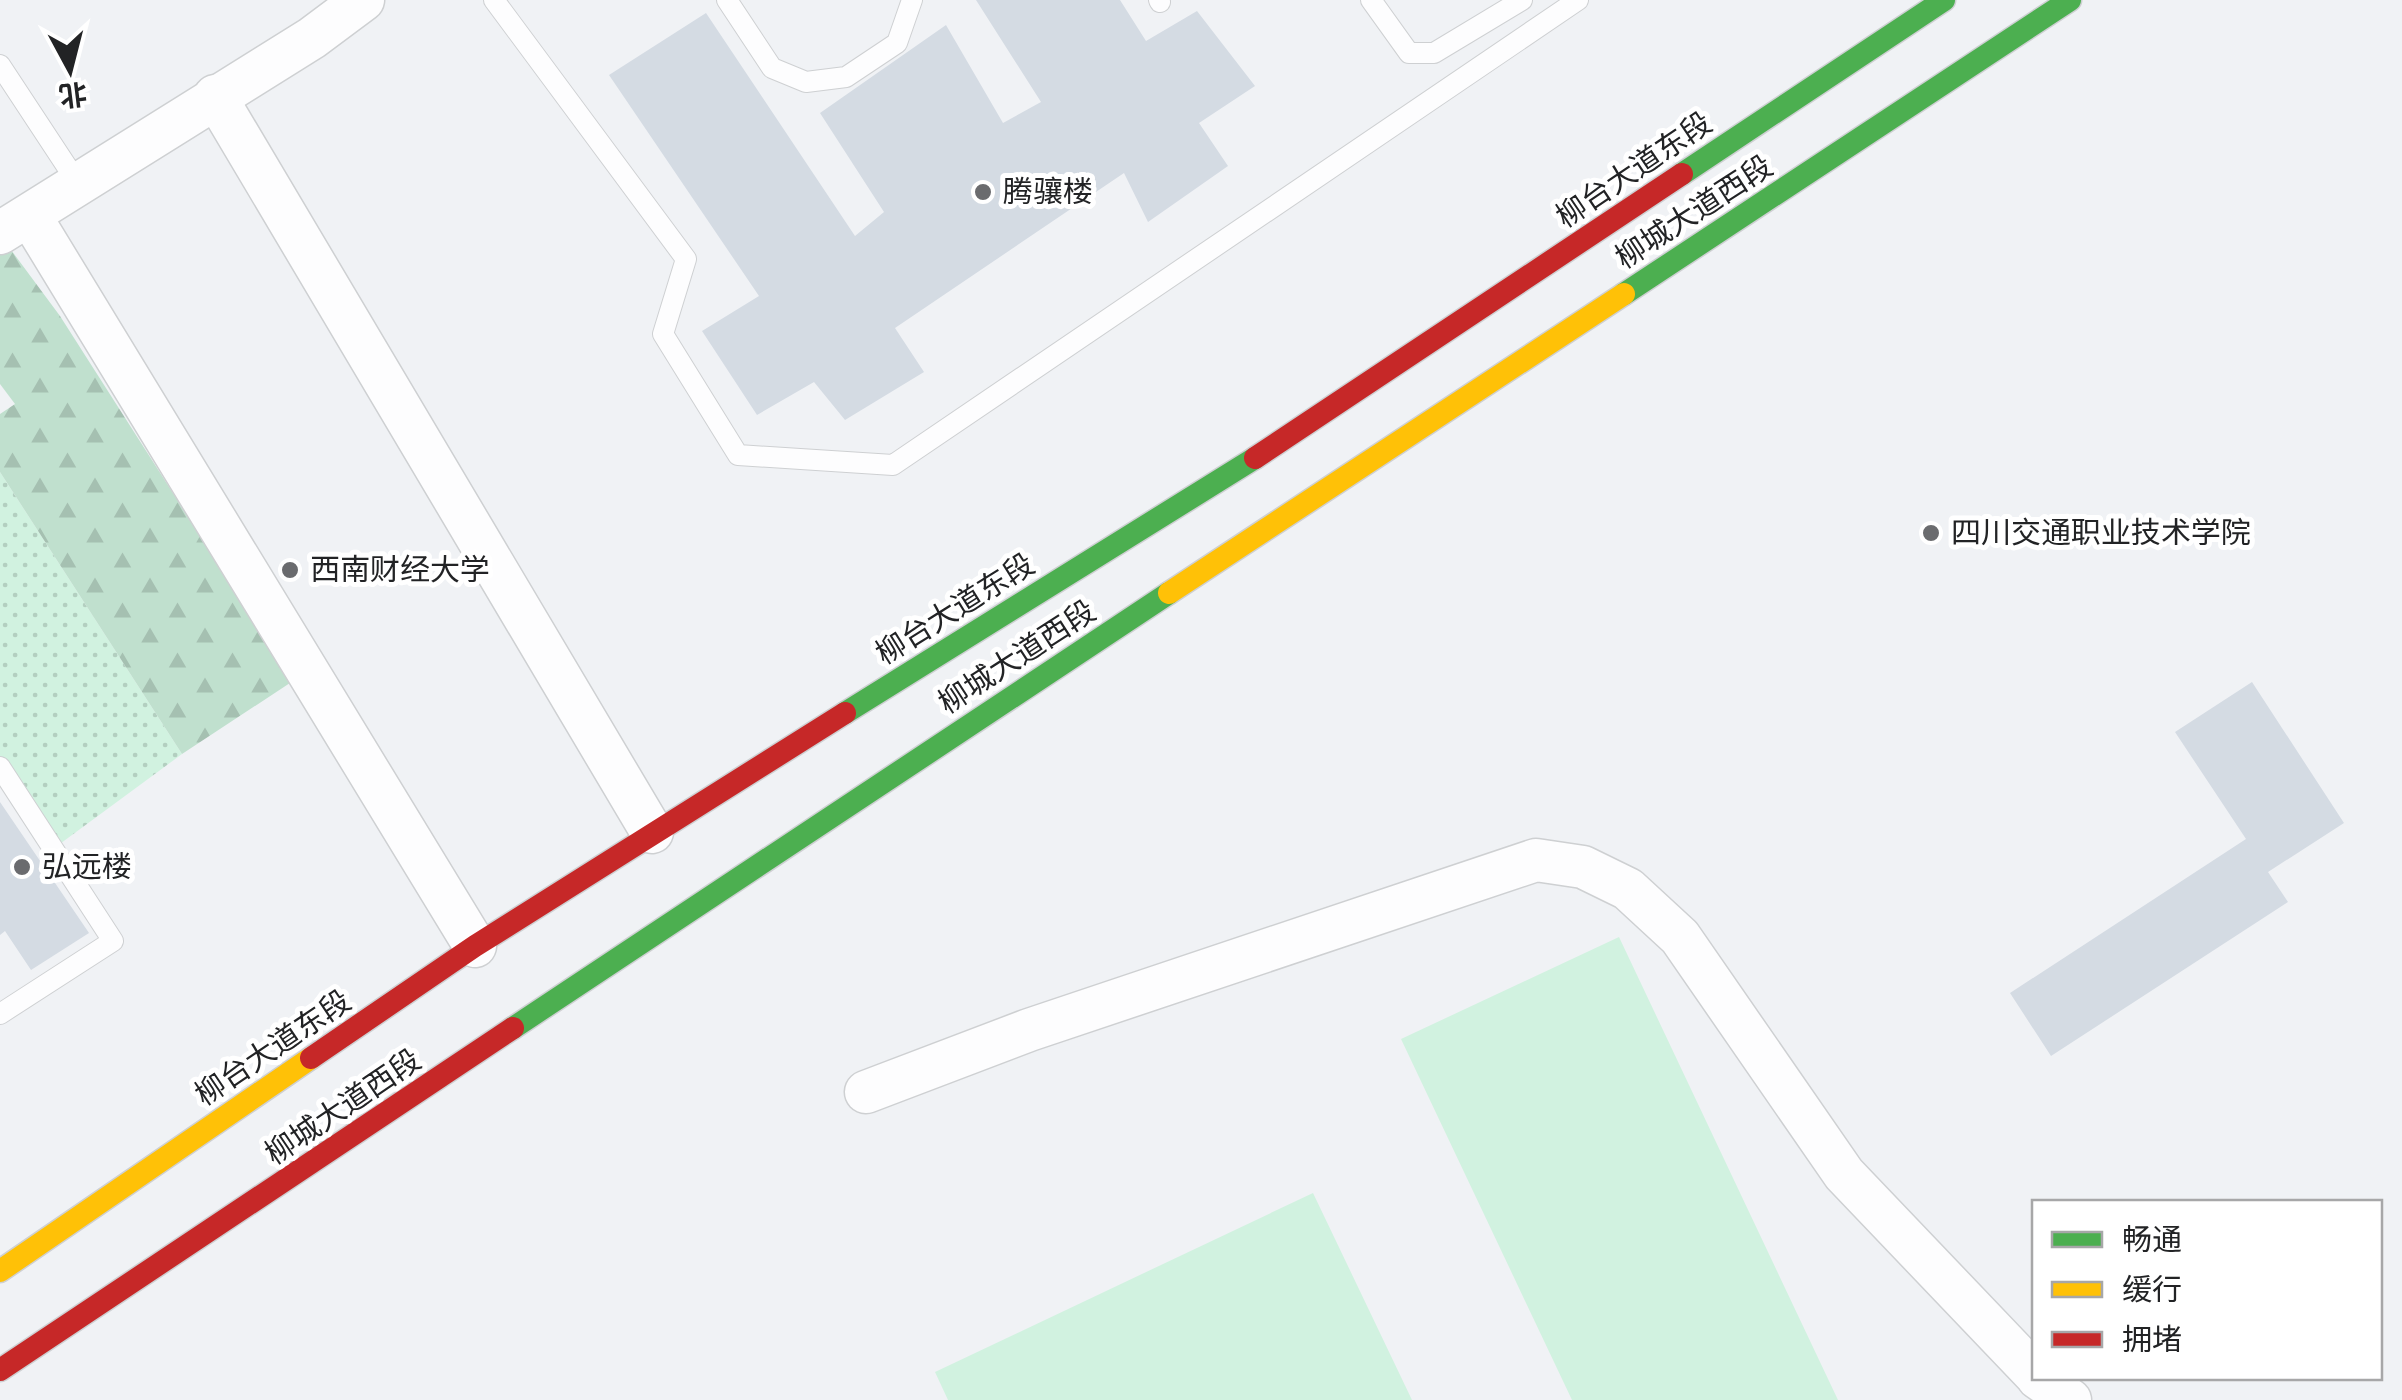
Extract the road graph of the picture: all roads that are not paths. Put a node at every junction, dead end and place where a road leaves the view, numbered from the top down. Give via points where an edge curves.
1 (363, 0) edge
2 (494, 0) edge
3 (727, 0) edge
4 (912, 0) edge
5 (1371, 0) edge
6 (1522, 0) edge
7 (1578, 0) edge
8 (1944, 0) edge
9 (2070, 0) edge
10 (1495, 7) edge
11 (0, 65) edge
12 (216, 96) junction
13 (79, 184) junction
14 (15, 224) edge
15 (0, 768) edge
16 (652, 832) junction
17 (475, 946) junction
18 (0, 1014) edge
19 (866, 1092) dead end
20 (0, 1271) edge
21 (0, 1370) edge
22 (2032, 1371) edge
23 (2043, 1380) edge
24 (2070, 1400) edge

1 - 12 street
2 - 7 lane via 686,259 663,334 738,455 893,465
3 - 4 lane via 772,68 806,82 846,77 897,43
5 - 10 lane via 1409,53 1434,53
6 - 10 lane
8 - 16 main road, 柳台大道东段 via 1231,474
9 - 21 main road, 柳城大道西段
11 - 13 lane
12 - 13 street
12 - 16 street
13 - 14 street
14 - 17 street
15 - 18 lane via 113,940
16 - 17 main road, 柳台大道东段
17 - 20 main road, 柳台大道东段
19 - 22 street via 1029,1030 1536,860 1583,867 1628,889 1680,937 1844,1174
23 - 24 street

